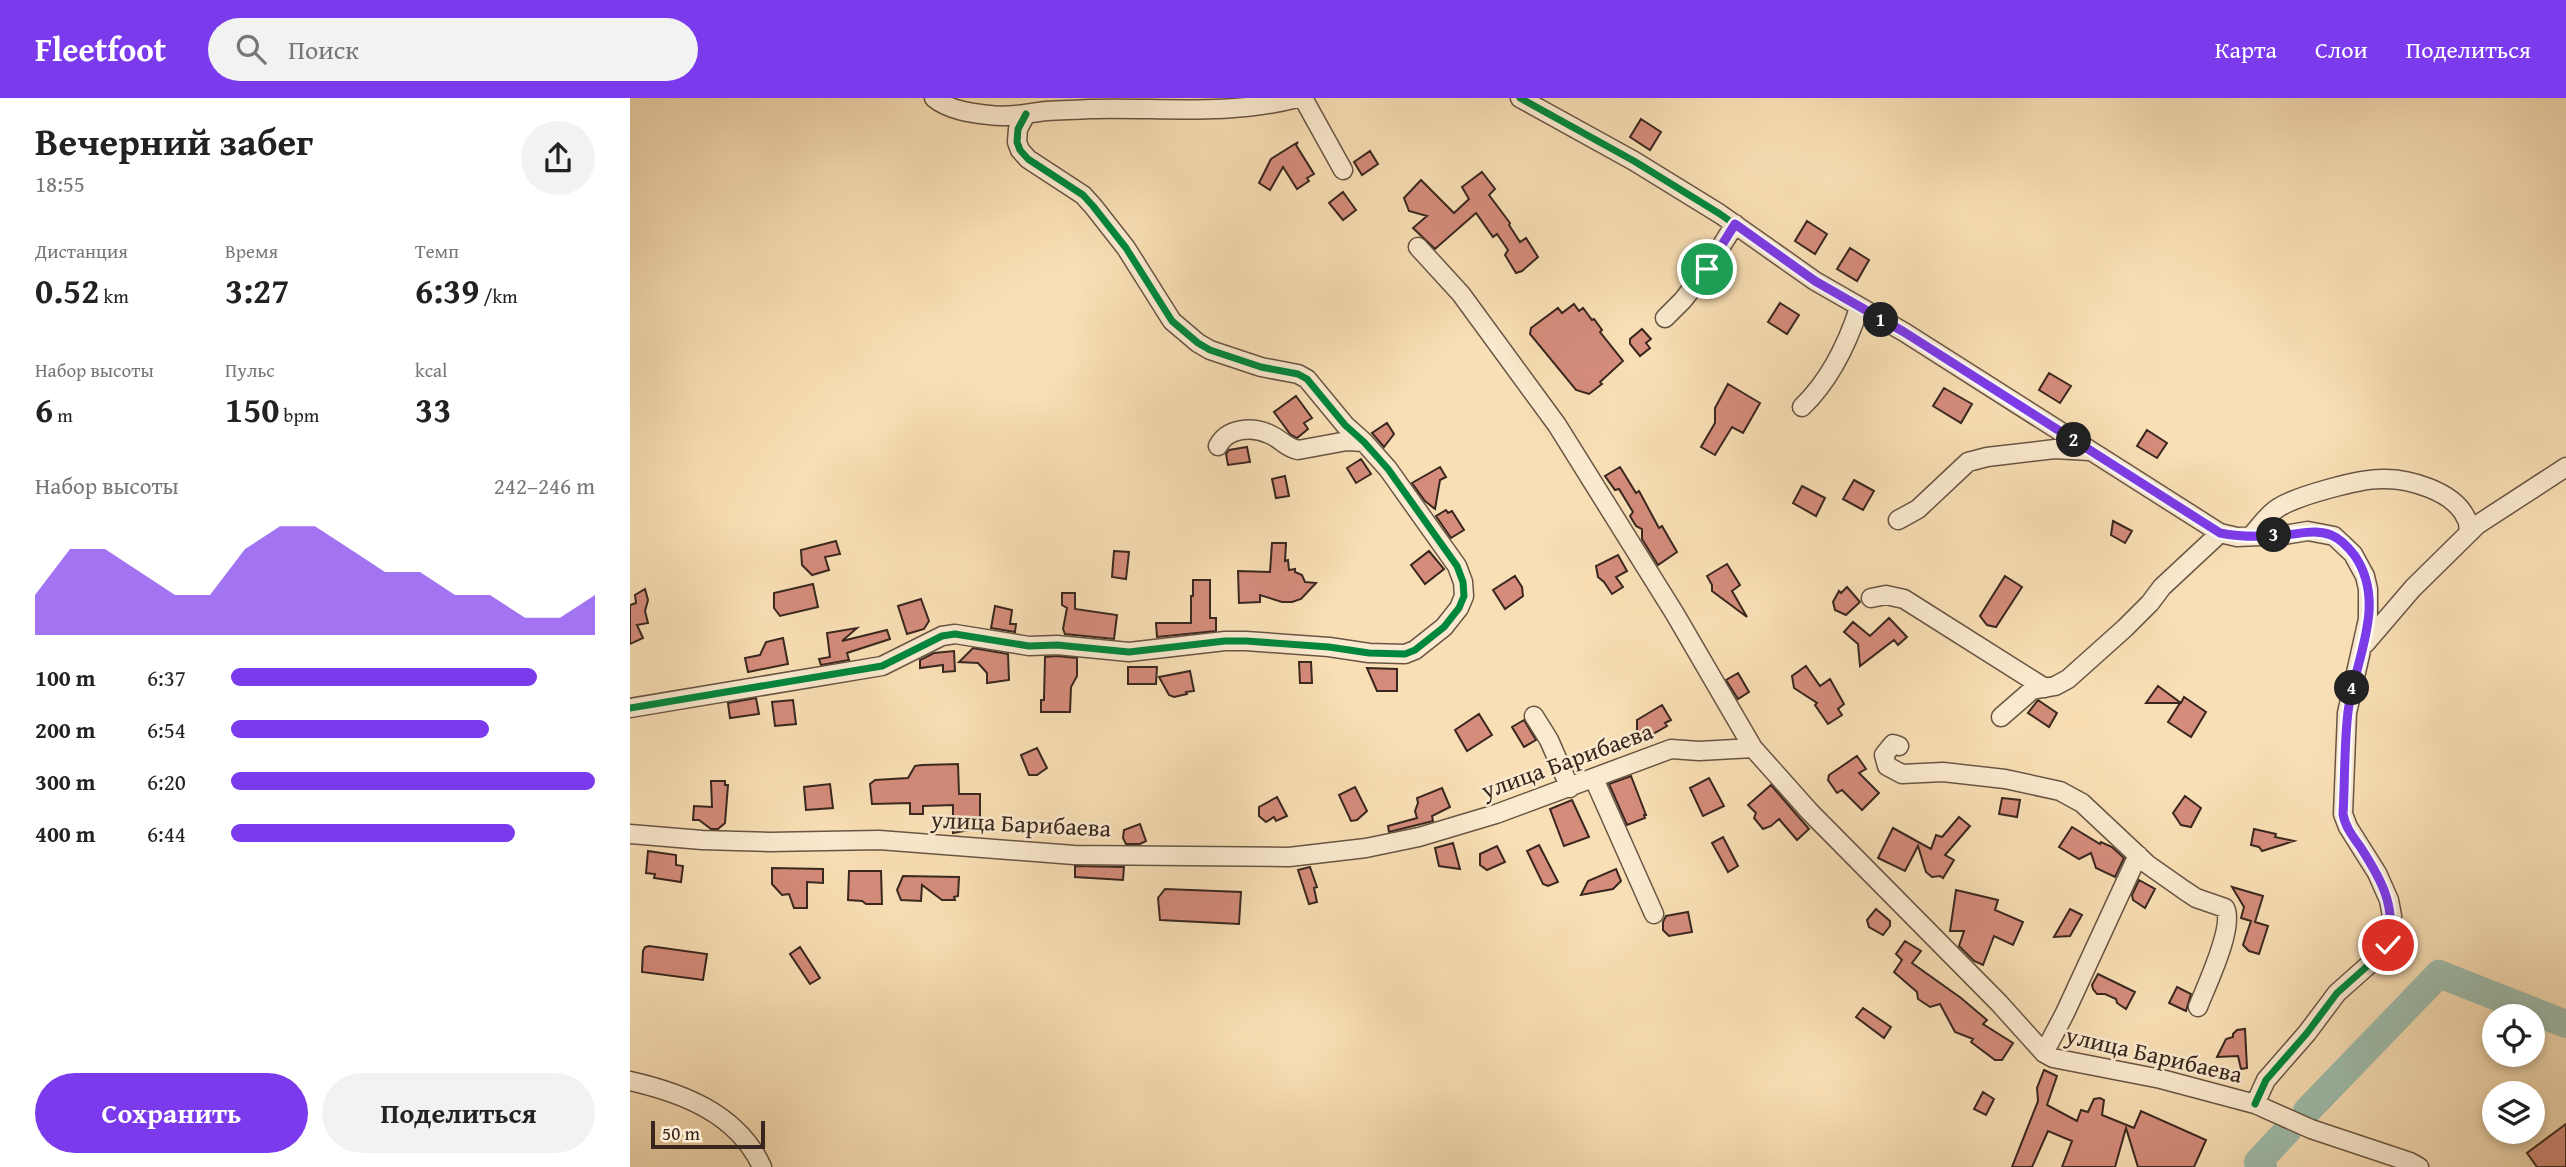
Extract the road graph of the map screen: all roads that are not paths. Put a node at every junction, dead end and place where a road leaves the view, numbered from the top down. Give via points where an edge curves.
1 (933, 98) edge
2 (1297, 98) edge
3 (1303, 98) edge
4 (1520, 98) edge
5 (1026, 114) junction
6 (1343, 170) dead end
7 (1735, 224) junction
8 (1418, 247) dead end
9 (1859, 308) junction
10 (1665, 318) dead end
11 (1802, 407) dead end
12 (1364, 442) junction
13 (1218, 446) dead end
14 (2092, 451) junction
15 (2566, 467) edge
16 (1898, 520) dead end
17 (2220, 533) junction
18 (2469, 533) junction
19 (2252, 536) junction
20 (1871, 598) dead end
21 (2363, 647) junction
22 (2045, 688) junction
23 (630, 708) edge
24 (1534, 716) dead end
25 (2001, 717) dead end
26 (1899, 746) dead end
27 (1753, 748) junction
28 (1594, 779) junction
29 (1570, 788) junction
30 (630, 834) edge
31 (2138, 855) junction
32 (1654, 914) dead end
33 (2198, 1007) dead end
34 (2044, 1053) junction
35 (630, 1081) edge
36 (2255, 1104) junction
37 (762, 1167) edge
38 (2419, 1167) edge

1 - 5 street via 946,106 991,116
2 - 5 street via 1268,106 1222,109
3 - 6 street
4 - 7 street
5 - 12 street via 1018,130 1020,150 1093,205 1172,321 1210,350 1261,368 1303,376
7 - 9 street
7 - 10 street via 1707,269
8 - 27 street via 1461,294 1557,425
9 - 11 street via 1834,368
9 - 14 street
12 - 13 street via 1298,450 1271,434 1251,429 1226,435
12 - 23 street via 1450,553 1463,582 1464,596 1444,627 1405,654 1246,641 1129,652 1029,646 955,634 882,666
14 - 16 street via 2055,449 1968,462 1918,509
14 - 17 street
15 - 18 street
17 - 19 street
17 - 22 street via 2102,649 2068,679
18 - 19 street via 2468,519 2447,497 2423,486 2380,478 2276,508
18 - 21 street via 2413,588
19 - 21 street via 2317,531 2345,544 2368,589
20 - 22 street via 1904,599
21 - 36 street via 2347,713 2343,814 2383,886 2392,929 2382,953 2337,993 2266,1080
22 - 25 street via 2032,690
24 - 29 street
26 - 31 street via 1893,744 1884,755 1887,766 1902,774 1943,772 2060,791 2082,803
27 - 28 street, улица Барибаева via 1671,749
27 - 34 street, улица Барибаева
28 - 29 street, улица Барибаева
28 - 32 street
29 - 30 street, улица Барибаева via 1419,837 1289,857 1074,855 879,840 770,842
31 - 33 street via 2196,898 2222,905 2228,912 2225,935
31 - 34 street
34 - 36 street, улица Барибаева
35 - 37 street via 693,1100 720,1116
36 - 38 street, улица Барибаева

